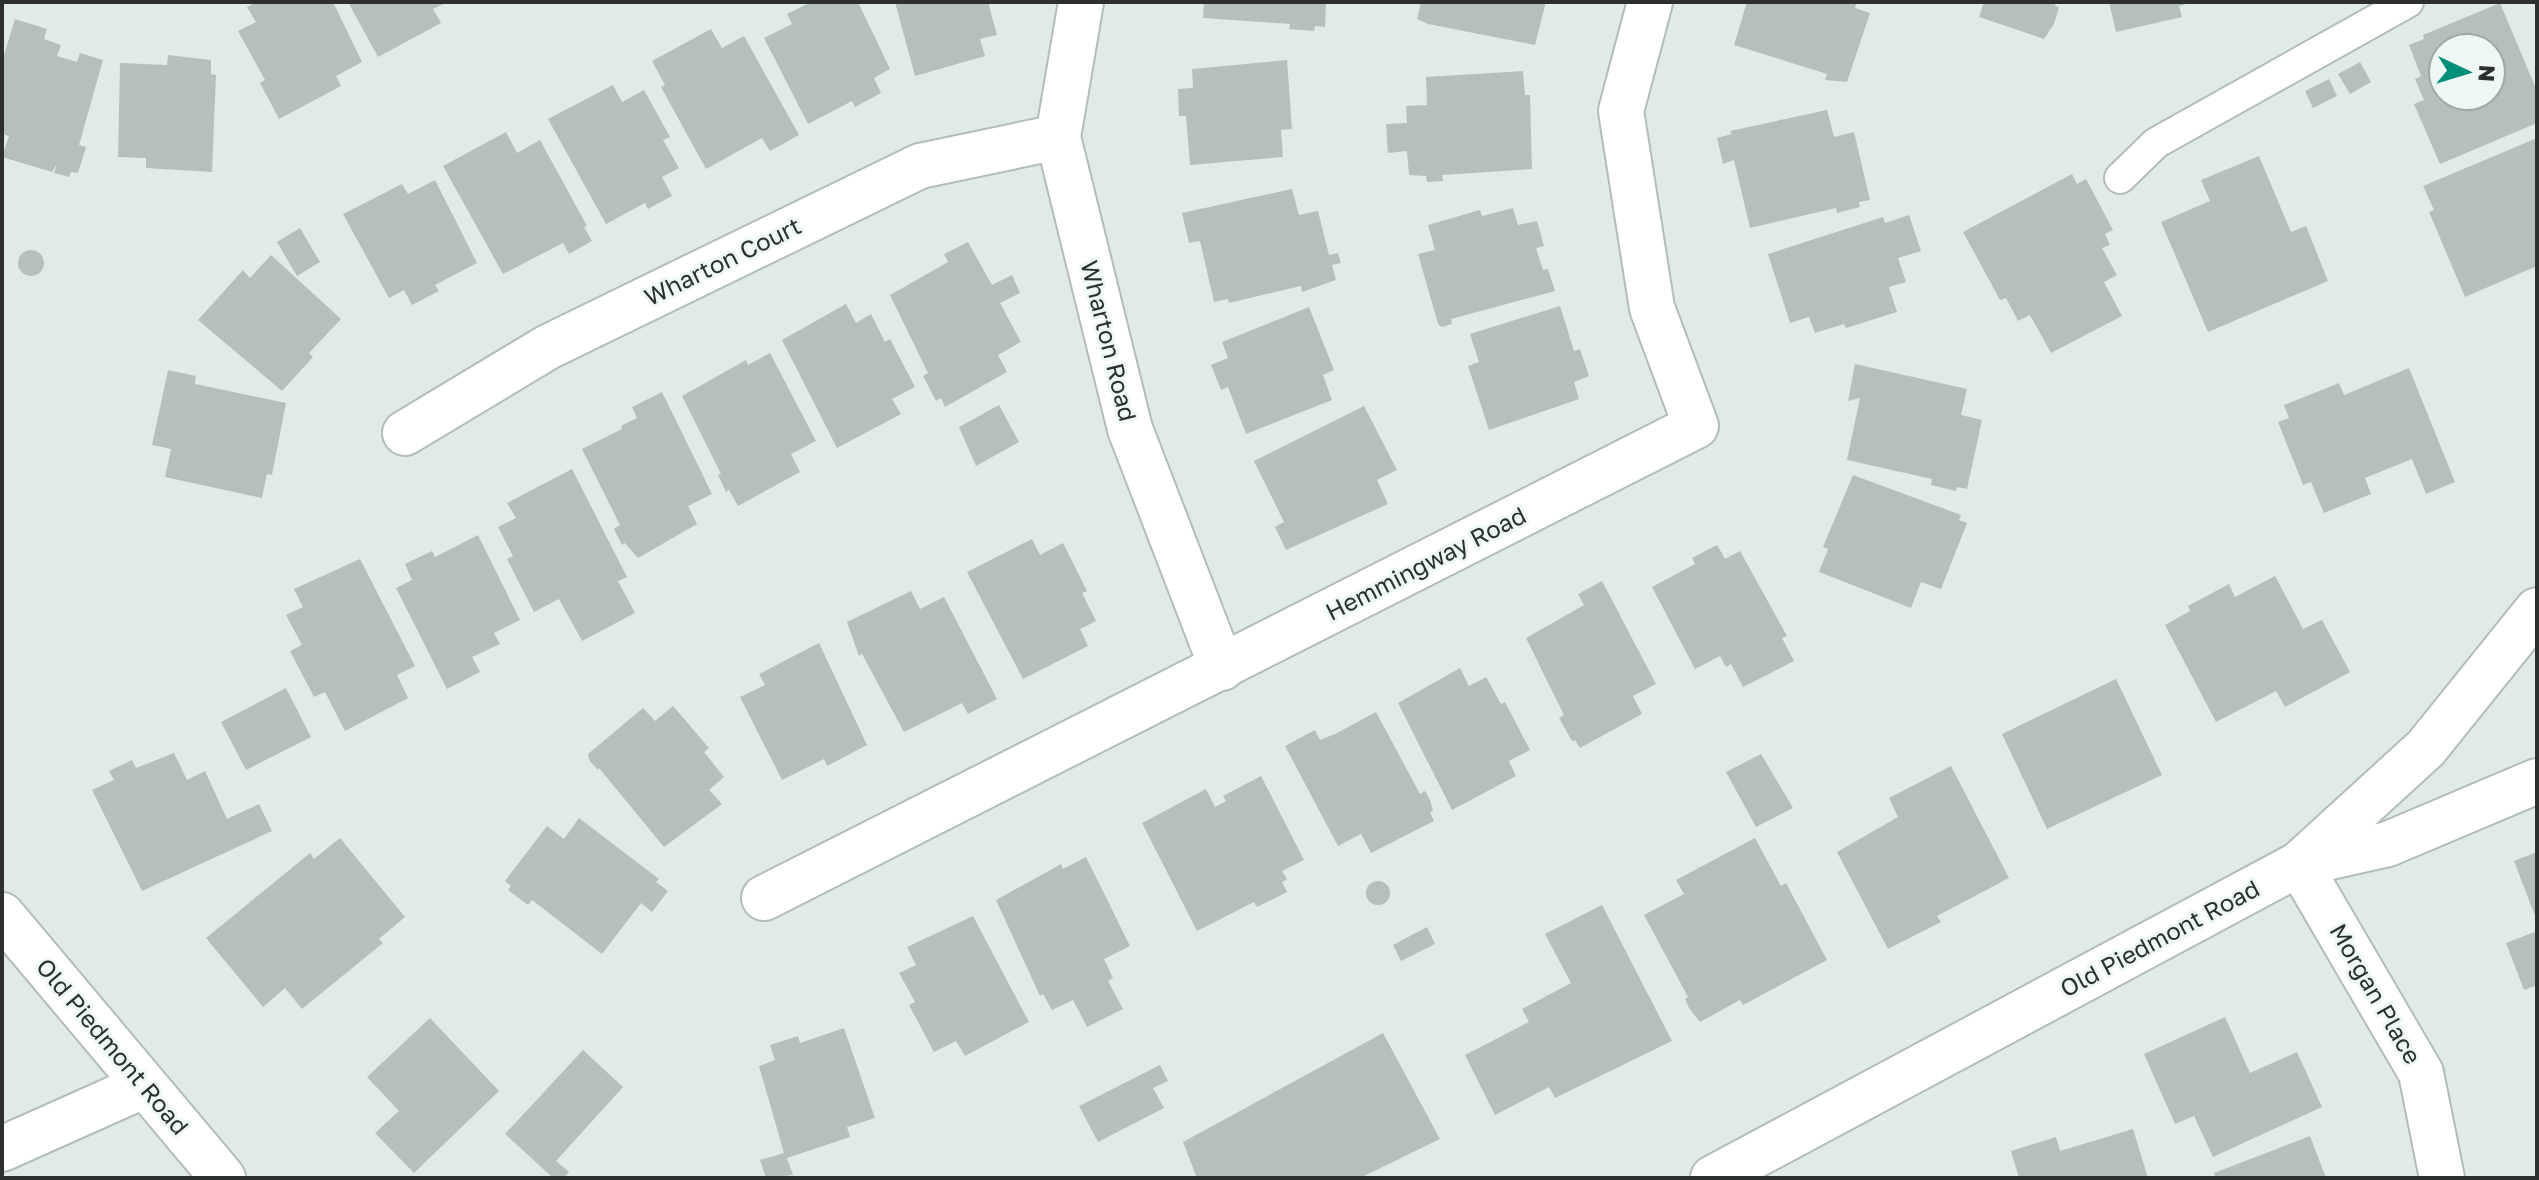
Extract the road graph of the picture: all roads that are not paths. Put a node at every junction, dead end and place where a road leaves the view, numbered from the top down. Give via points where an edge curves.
1 (1081, 2) edge
2 (1650, 2) edge
3 (2408, 2) edge
4 (1058, 137) junction
5 (2120, 178) dead end
6 (405, 433) dead end
7 (2537, 610) edge
8 (1222, 668) junction
9 (2537, 781) edge
10 (2299, 864) junction
11 (764, 898) dead end
12 (2, 915) edge
13 (143, 1086) junction
14 (2, 1149) edge
15 (223, 1178) edge
16 (1713, 1178) edge
17 (2442, 1178) edge

1 - 4 street, Wharton Road
2 - 8 street, Hemmingway Road via 1621,111 1652,308 1696,426
3 - 5 lane via 2156,143
4 - 6 street, Wharton Court via 920,166 548,347
4 - 8 street, Wharton Road via 1130,429
7 - 10 street, Old Piedmont Road via 2426,748
8 - 11 street, Hemmingway Road
9 - 10 street via 2388,844
10 - 16 street, Old Piedmont Road
10 - 17 street, Morgan Place via 2421,1073
12 - 13 street, Old Piedmont Road
13 - 14 street
13 - 15 street, Old Piedmont Road

